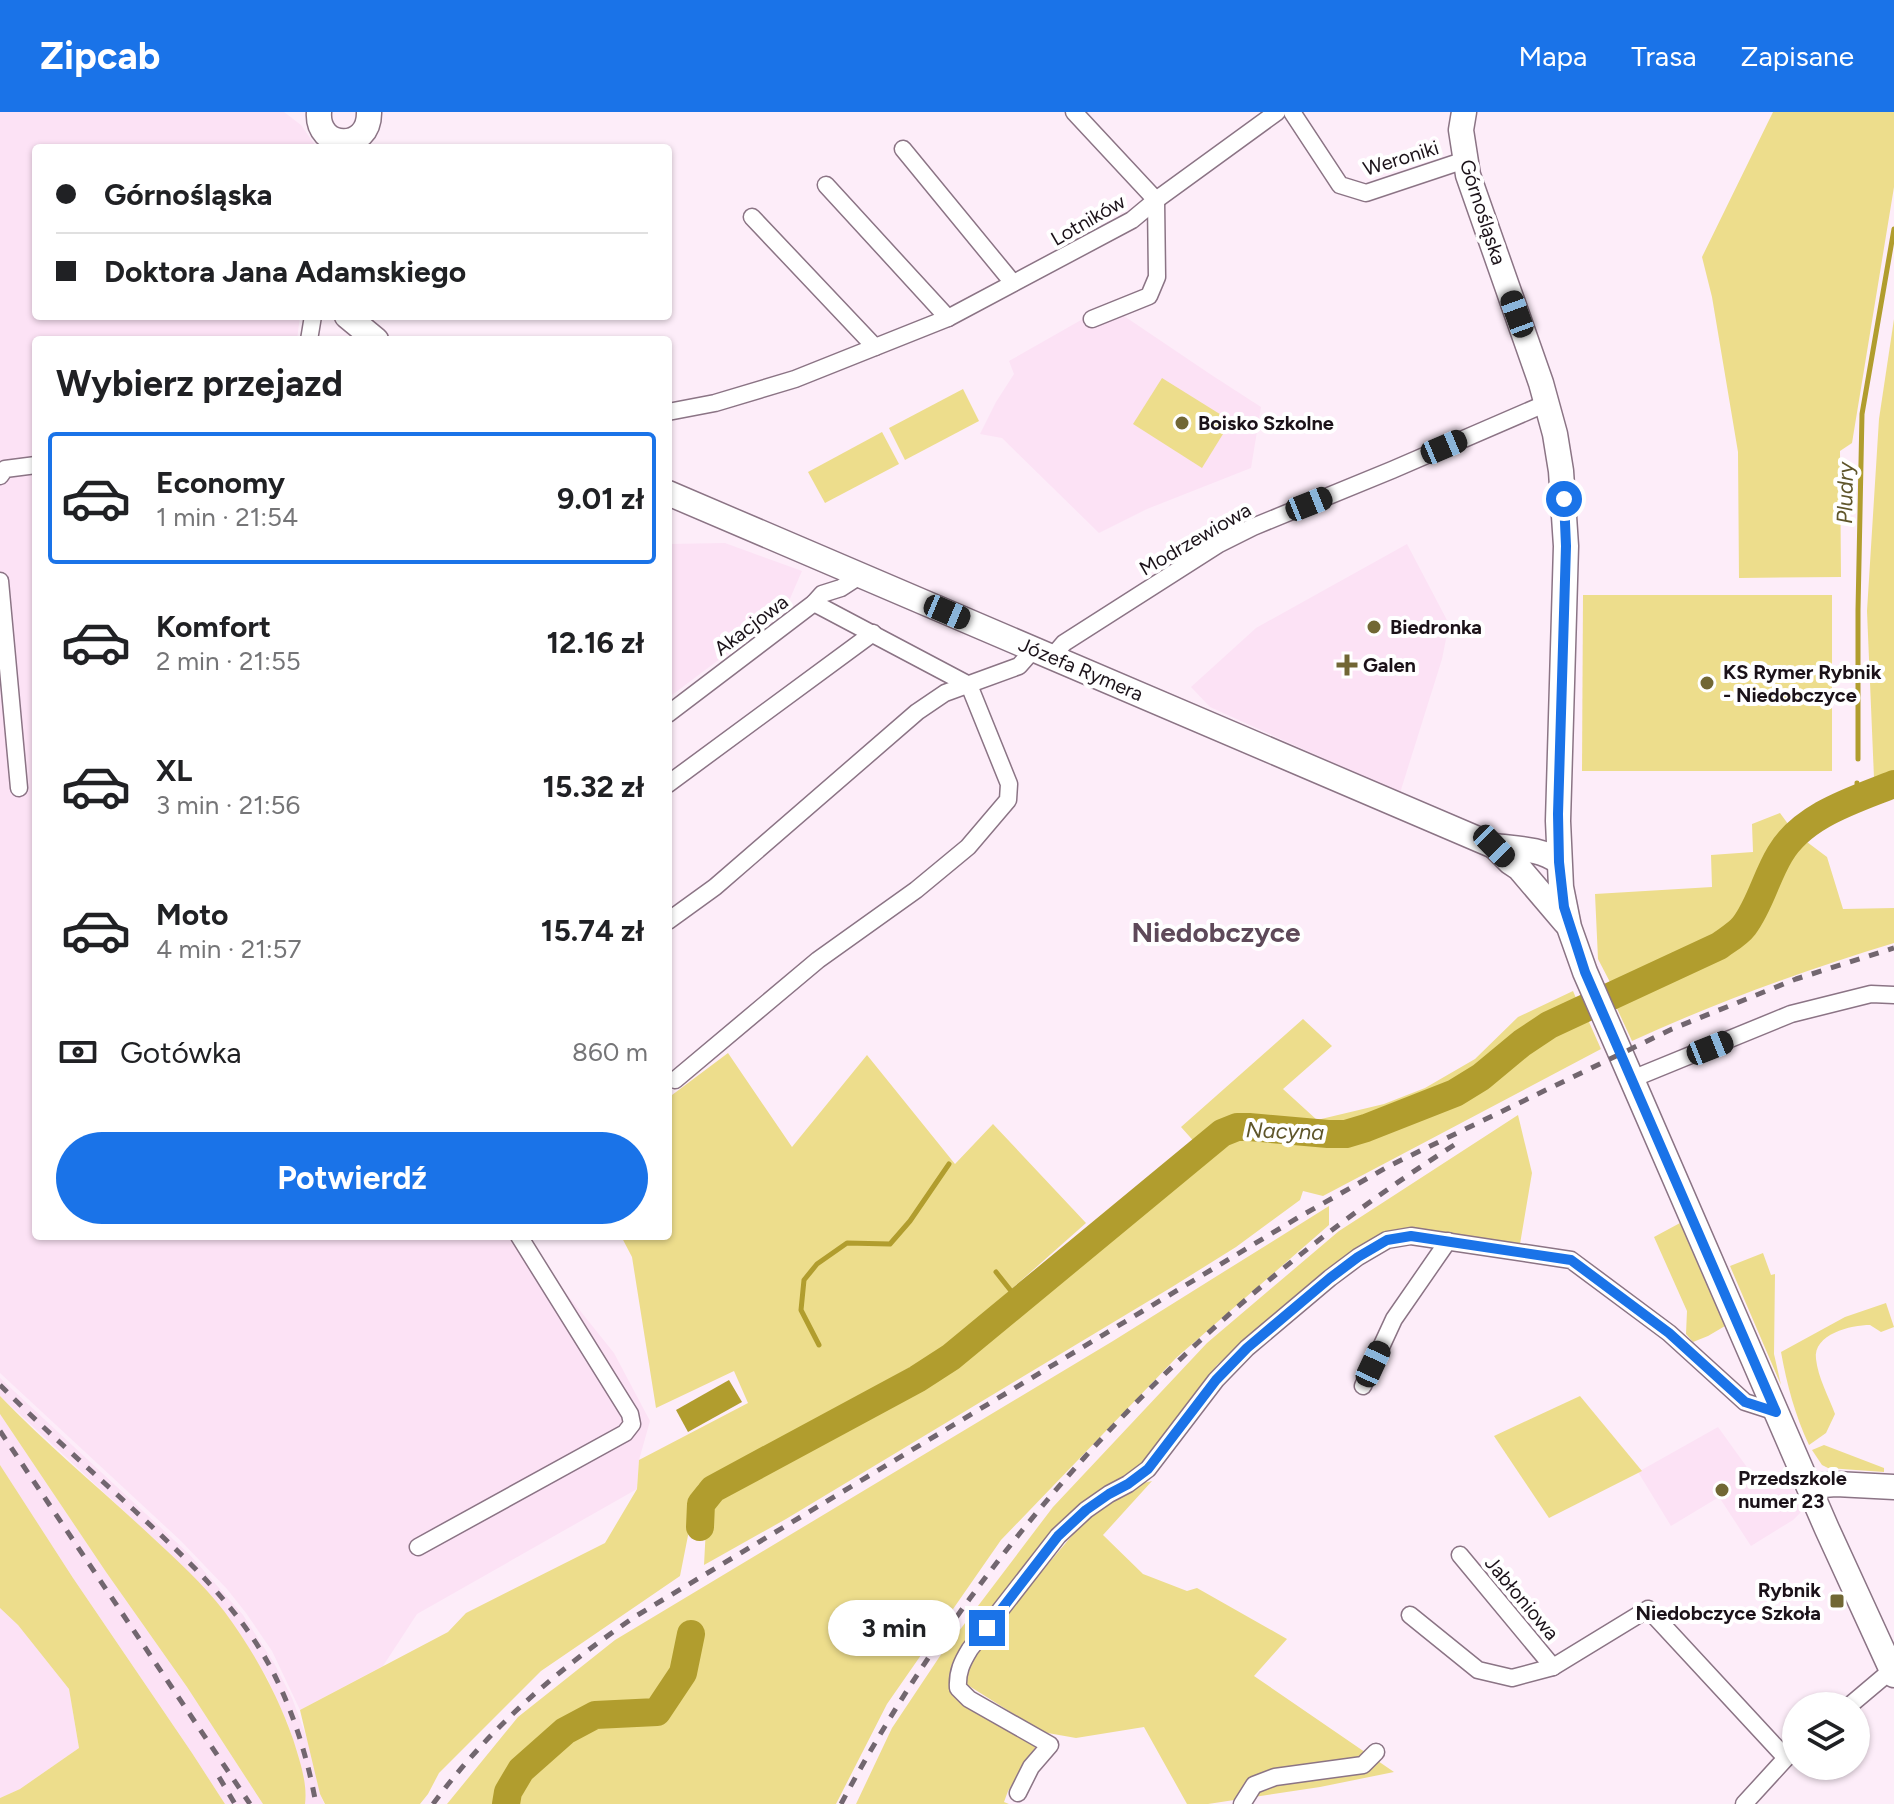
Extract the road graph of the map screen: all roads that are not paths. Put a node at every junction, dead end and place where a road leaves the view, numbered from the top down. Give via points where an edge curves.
1 (319, 112) edge
2 (369, 112) edge
3 (1074, 112) edge
4 (1277, 112) edge
5 (1292, 112) edge
6 (1464, 112) edge
7 (340, 144) edge
8 (343, 144) edge
9 (903, 149) dead end
10 (1465, 160) junction
11 (826, 185) dead end
12 (1156, 200) junction
13 (752, 217) dead end
14 (1013, 283) junction
15 (948, 318) junction
16 (1092, 319) dead end
17 (352, 320) edge
18 (371, 336) edge
19 (875, 347) junction
20 (1547, 403) junction
21 (672, 411) edge
22 (32, 466) edge
23 (0, 476) edge
24 (672, 495) edge
25 (827, 561) junction
26 (861, 575) junction
27 (0, 589) edge
28 (818, 598) junction
29 (873, 633) junction
30 (1043, 653) junction
31 (969, 685) junction
32 (672, 711) edge
33 (672, 781) edge
34 (19, 788) dead end
35 (1558, 814) junction
36 (1510, 854) junction
37 (1559, 862) junction
38 (672, 918) edge
39 (1569, 927) junction
40 (1894, 995) edge
41 (1632, 1079) junction
42 (675, 1080) dead end
43 (521, 1240) edge
44 (1448, 1241) junction
45 (1363, 1386) dead end
46 (1776, 1412) junction
47 (1809, 1486) junction
48 (1894, 1487) edge
49 (418, 1547) dead end
50 (1460, 1555) dead end
51 (1410, 1615) dead end
52 (1553, 1667) junction
53 (1893, 1671) edge
54 (1867, 1692) edge
55 (1782, 1745) edge
56 (1376, 1752) dead end
57 (1782, 1764) edge
58 (1018, 1793) dead end
59 (1242, 1804) edge
60 (1744, 1804) edge

1 - 7 street via 323,131
2 - 8 street via 364,131
3 - 12 street
4 - 12 street, Lotników
5 - 10 street, Weroniki via 1340,185 1366,193
6 - 10 street, Górnośląska
9 - 14 street
10 - 20 street, Górnośląska
11 - 15 street
12 - 14 street, Lotników via 1132,220
12 - 16 street via 1157,277 1149,296
13 - 19 street
14 - 15 street, Lotników
15 - 19 street, Lotników
17 - 18 street
19 - 21 street, Lotników via 795,379
20 - 30 street, Modrzewiowa via 1253,527
20 - 35 street, Górnośląska via 1565,524
22 - 23 street via 5,469
24 - 25 street, Józefa Rymera
25 - 26 street, Józefa Rymera
25 - 28 street
26 - 28 street, Akacjowa
26 - 30 street, Józefa Rymera
27 - 34 street
28 - 29 street
28 - 32 street, Akacjowa
29 - 31 street
29 - 33 street
30 - 31 street, Modrzewiowa
30 - 36 street, Józefa Rymera
31 - 38 street, Modrzewiowa via 917,712
31 - 42 street via 1009,784 1008,800 968,847 818,960
35 - 36 street
35 - 37 street, Górnośląska
36 - 37 street, Józefa Rymera via 1548,854
36 - 39 street
37 - 39 street, Górnośląska
39 - 41 street, Górnośląska
40 - 41 street via 1871,994 1791,1014
41 - 46 street, Górnośląska
43 - 49 street via 632,1424 625,1433
44 - 45 street via 1394,1319
44 - 46 street via 1571,1260 1669,1333 1745,1402
44 - 58 street via 1411,1236 1387,1240 1330,1278 1216,1380 1148,1469 1086,1510 1035,1564 960,1665 957,1678 958,1688 969,1699 1055,1742 1031,1767
46 - 47 street, Górnośląska
47 - 48 street
47 - 53 street, Górnośląska
50 - 52 street, Jabłoniowa
51 - 52 street, Jabłoniowa via 1478,1670 1512,1678
52 - 55 street, Jabłoniowa via 1648,1609
53 - 54 street
56 - 59 street via 1363,1765 1275,1777 1254,1785
57 - 60 street, Jabłoniowa

